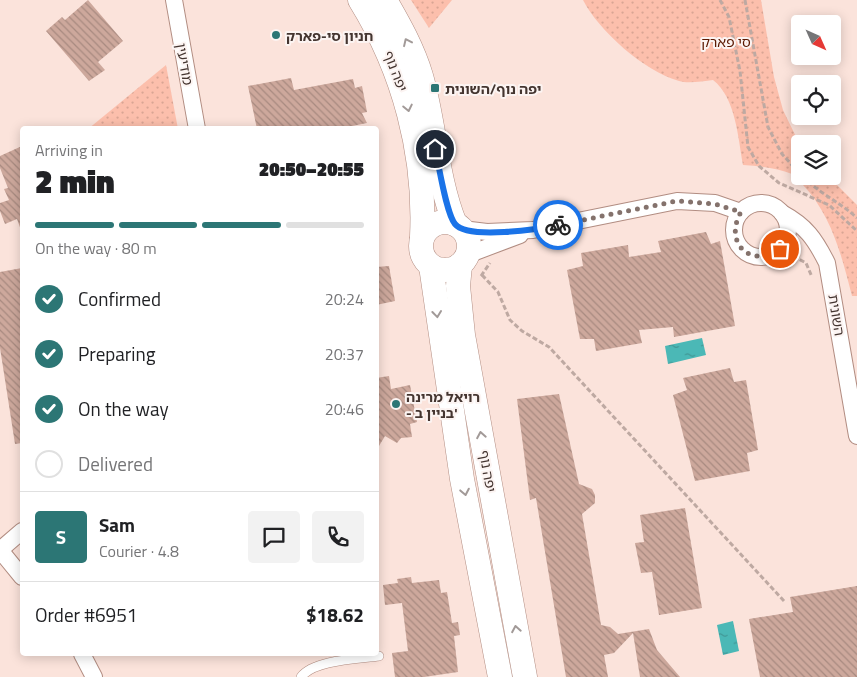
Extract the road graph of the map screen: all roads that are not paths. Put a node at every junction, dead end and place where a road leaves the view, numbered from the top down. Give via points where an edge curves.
1 (174, 0) edge
2 (360, 0) edge
3 (385, 0) edge
4 (196, 126) edge
5 (741, 212) junction
6 (782, 213) junction
7 (458, 226) junction
8 (533, 230) junction
9 (422, 237) junction
10 (464, 260) junction
11 (431, 266) junction
12 (857, 436) edge
13 (20, 533) edge
14 (0, 550) edge
15 (20, 575) edge
16 (83, 656) edge
17 (379, 656) dead end
18 (94, 677) edge
19 (301, 677) edge
20 (500, 677) edge
21 (525, 677) edge

1 - 4 street, מודיעין
2 -> 9 main road, יפה נוף via 387,46 408,105 420,176
7 -> 3 main road, יפה נוף via 448,205 421,76
5 - 6 street, השונית via 762,203 770,204
5 - 6 street via 734,229 735,238 746,253 764,257 773,254 785,242 788,228
5 - 8 street via 715,204 677,201
6 - 12 street, השונית via 799,222 816,242 827,263
7 - 8 street via 487,232
7 - 9 main road via 448,222 432,225
7 - 10 main road via 469,243
8 - 10 street
9 - 11 main road via 422,254
10 - 11 main road via 446,270
21 -> 10 main road, יפה נוף via 463,335 458,286
11 -> 20 main road, יפה נוף via 462,479
13 - 14 street
14 - 15 street
16 - 18 street
17 - 19 lane via 319,665

